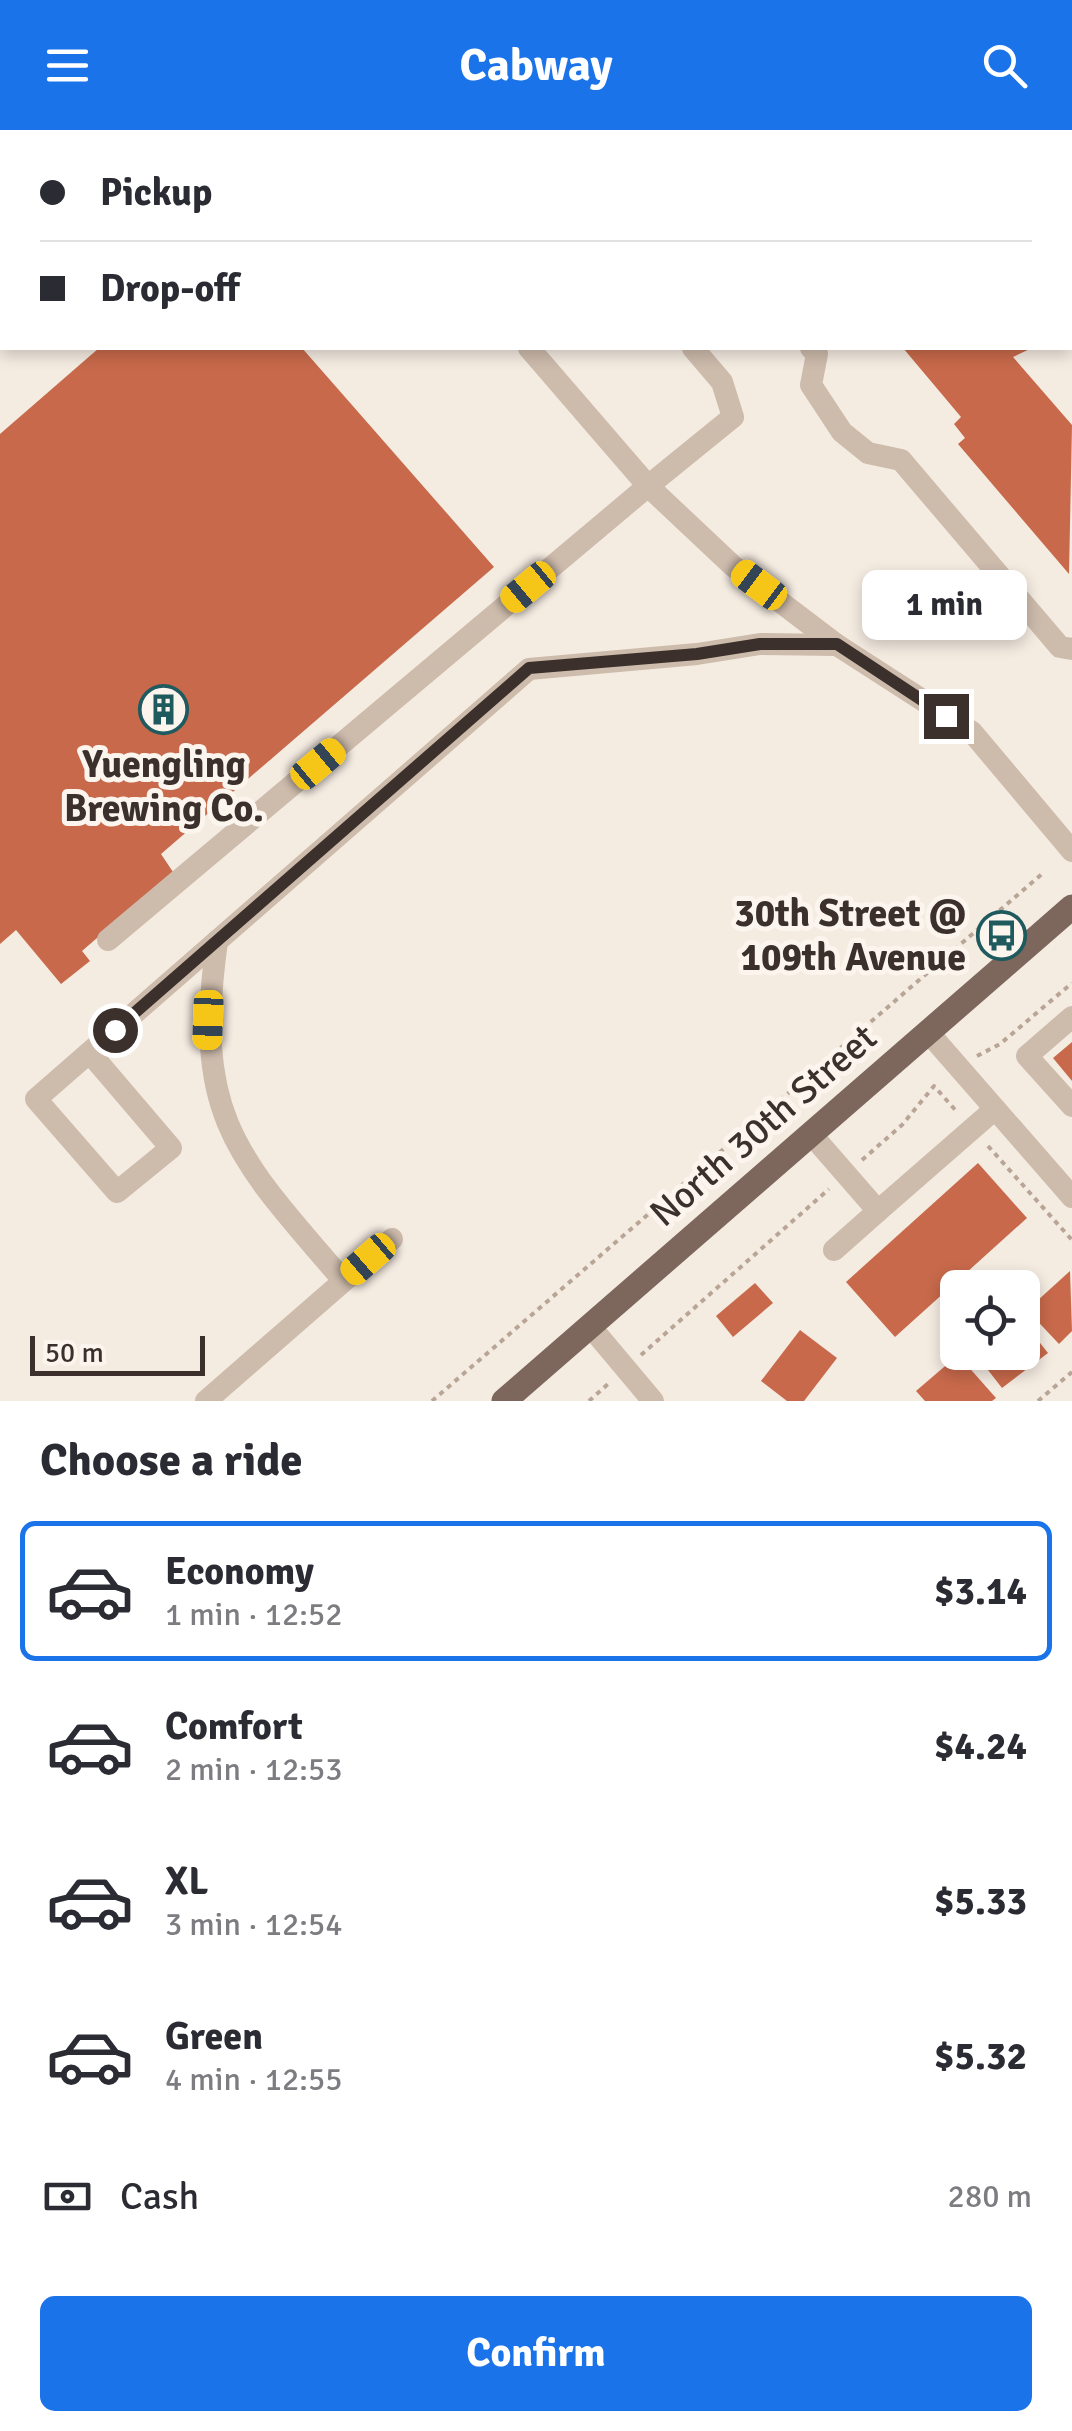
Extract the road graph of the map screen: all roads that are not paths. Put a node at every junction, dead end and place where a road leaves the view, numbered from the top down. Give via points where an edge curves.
1 (531, 350) edge
2 (695, 350) edge
3 (813, 350) edge
4 (648, 486) junction
5 (837, 644) junction
6 (1072, 650) edge
7 (1072, 851) edge
8 (1072, 907) edge
9 (108, 940) dead end
10 (217, 941) junction
11 (1072, 1017) edge
12 (928, 1032) junction
13 (90, 1053) junction
14 (1072, 1106) edge
15 (995, 1109) junction
16 (810, 1134) junction
17 (1072, 1197) edge
18 (878, 1211) junction
19 (392, 1238) dead end
20 (834, 1250) dead end
21 (344, 1280) junction
22 (590, 1326) junction
23 (206, 1401) edge
24 (504, 1401) edge
25 (653, 1401) edge

1 - 4 street
2 - 4 street via 722,382 733,417
3 - 6 street via 811,385 842,432 868,453 901,460 1060,647
4 - 5 street via 733,566
4 - 9 street
5 - 7 street via 972,732
5 - 10 street via 760,644 529,668
8 - 12 main road, North 30th Street
10 - 13 street
10 - 21 street via 208,1045 226,1129
11 - 14 street via 1027,1056
12 - 15 street
12 - 16 main road, North 30th Street
13 - 13 street via 36,1100 117,1192 171,1148
15 - 17 street
15 - 18 street
16 - 18 street
16 - 22 main road, North 30th Street
18 - 20 street
19 - 21 street
21 - 23 street
22 - 24 main road, North 30th Street
22 - 25 street

